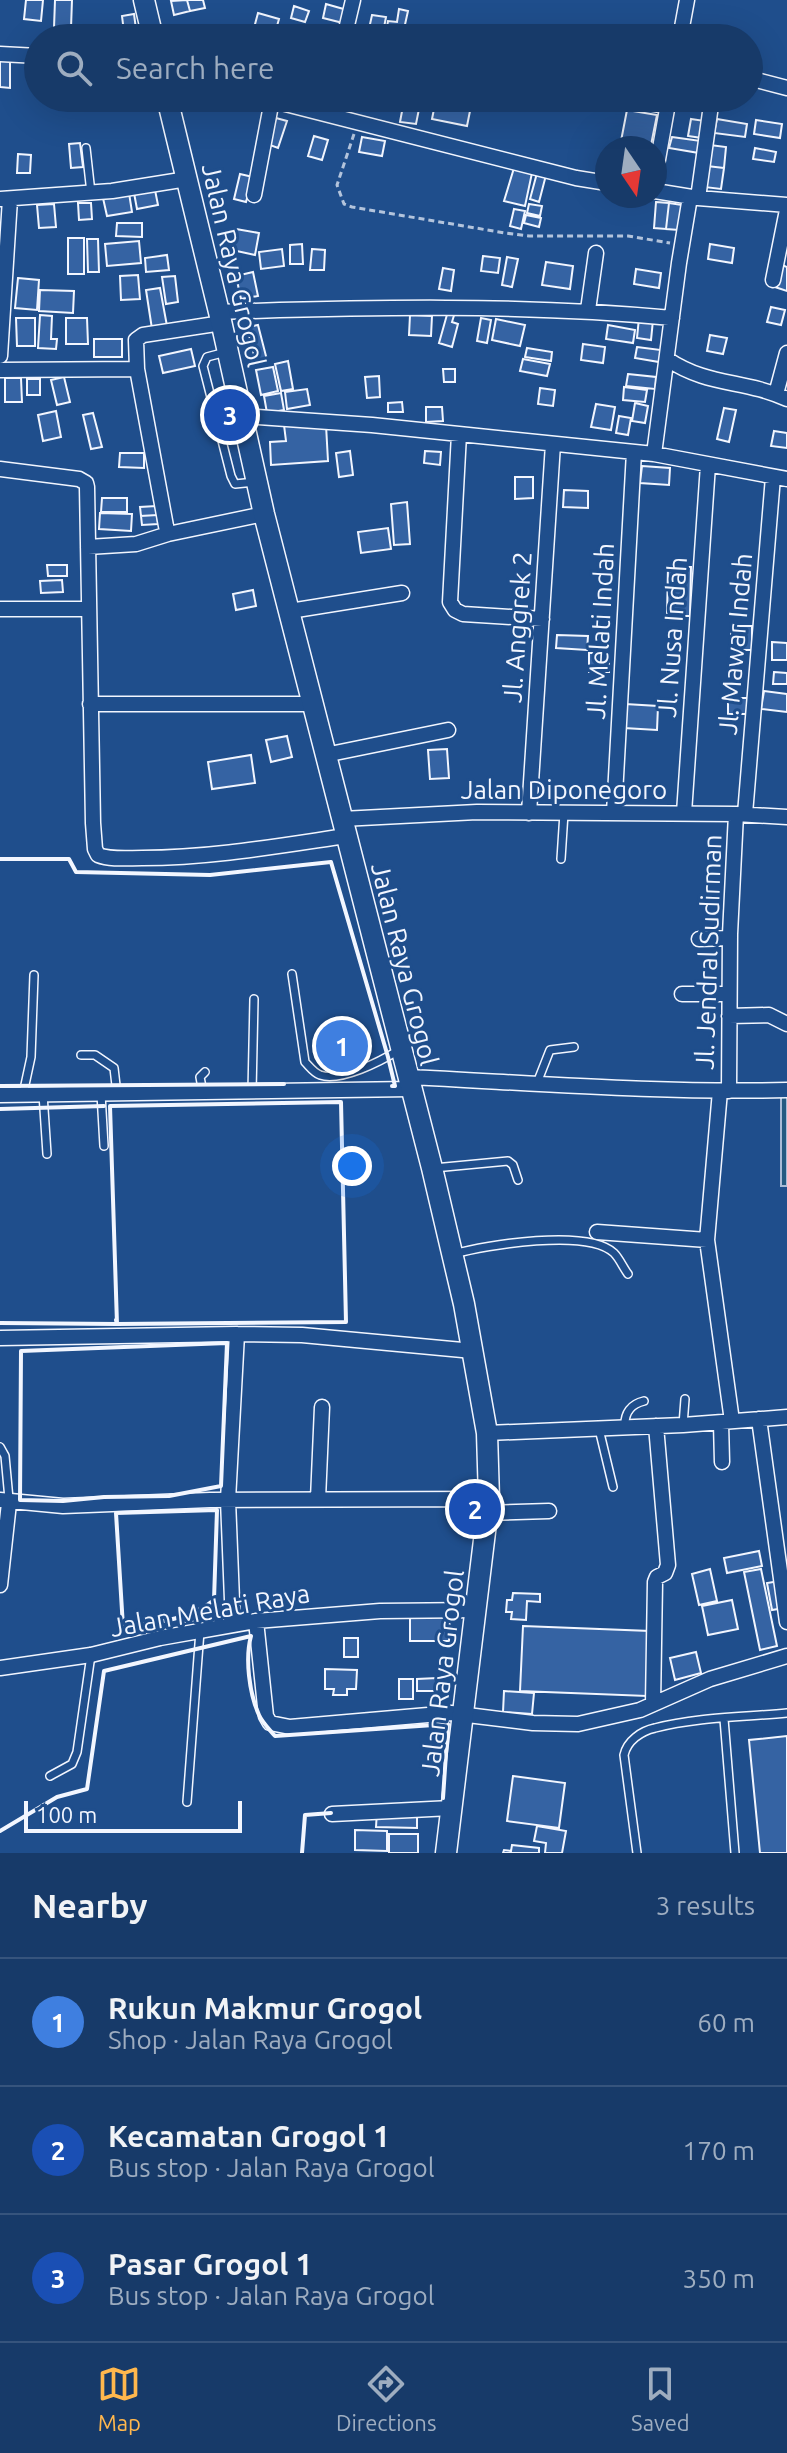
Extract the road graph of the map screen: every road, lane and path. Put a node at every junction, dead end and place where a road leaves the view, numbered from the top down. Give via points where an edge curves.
1 (144, 0) edge
2 (353, 0) edge
3 (687, 0) edge
4 (150, 24) edge
5 (347, 24) edge
6 (683, 24) edge
7 (0, 54) edge
8 (24, 55) edge
9 (763, 82) edge
10 (787, 88) edge
11 (170, 112) edge
12 (265, 112) edge
13 (323, 112) edge
14 (666, 112) edge
15 (709, 112) edge
16 (327, 113) joint
17 (358, 123) junction
18 (662, 136) edge
19 (86, 148) dead end
20 (187, 179) junction
21 (595, 181) edge
22 (91, 193) junction
23 (667, 193) edge
24 (254, 195) dead end
25 (694, 197) junction
26 (5, 199) edge
27 (787, 207) edge
28 (596, 253) dead end
29 (680, 253) junction
30 (773, 280) dead end
31 (3, 294) edge
32 (588, 310) junction
33 (220, 317) junction
34 (672, 318) junction
35 (228, 351) junction
36 (787, 353) edge
37 (0, 356) edge
38 (667, 359) junction
39 (137, 369) junction
40 (0, 370) edge
41 (781, 396) edge
42 (242, 416) junction
43 (459, 434) junction
44 (553, 444) junction
45 (634, 452) junction
46 (654, 454) junction
47 (708, 465) junction
48 (0, 469) edge
49 (780, 478) edge
50 (257, 482) junction
51 (264, 514) junction
52 (168, 534) junction
53 (88, 547) junction
54 (402, 593) dead end
55 (0, 609) edge
56 (89, 609) junction
57 (290, 611) junction
58 (542, 619) junction
59 (90, 704) junction
60 (312, 704) junction
61 (448, 730) dead end
62 (325, 755) junction
63 (529, 813) junction
64 (564, 813) junction
65 (614, 813) junction
66 (684, 813) junction
67 (741, 814) junction
68 (787, 817) edge
69 (344, 828) junction
70 (561, 859) dead end
71 (730, 938) junction
72 (699, 939) dead end
73 (292, 974) dead end
74 (34, 975) dead end
75 (682, 994) dead end
76 (729, 994) junction
77 (254, 999) dead end
78 (729, 1016) junction
79 (787, 1024) edge
80 (574, 1047) dead end
81 (401, 1049) junction
82 (81, 1055) dead end
83 (205, 1072) dead end
84 (409, 1083) junction
85 (537, 1083) junction
86 (787, 1090) edge
87 (724, 1091) junction
88 (252, 1092) junction
89 (203, 1093) junction
90 (43, 1094) junction
91 (109, 1094) junction
92 (0, 1095) edge
93 (23, 1096) junction
94 (104, 1146) dead end
95 (47, 1154) dead end
96 (432, 1168) junction
97 (518, 1180) dead end
98 (597, 1232) dead end
99 (707, 1240) junction
100 (452, 1254) junction
101 (628, 1274) dead end
102 (237, 1334) junction
103 (0, 1338) edge
104 (473, 1351) junction
105 (685, 1399) dead end
106 (644, 1401) dead end
107 (322, 1407) dead end
108 (787, 1417) edge
109 (759, 1419) junction
110 (727, 1422) junction
111 (683, 1425) junction
112 (656, 1426) junction
113 (625, 1427) junction
114 (599, 1429) junction
115 (487, 1433) junction
116 (0, 1447) edge
117 (722, 1462) dead end
118 (613, 1487) dead end
119 (318, 1499) junction
120 (228, 1500) junction
121 (5, 1502) edge
122 (489, 1506) junction
123 (549, 1511) dead end
124 (0, 1585) edge
125 (477, 1610) junction
126 (185, 1618) dead end
127 (256, 1621) junction
128 (787, 1622) edge
129 (228, 1626) junction
130 (200, 1631) junction
131 (91, 1655) junction
132 (787, 1656) edge
133 (0, 1668) edge
134 (653, 1704) junction
135 (787, 1713) edge
136 (464, 1715) junction
137 (724, 1719) junction
138 (50, 1776) dead end
139 (187, 1802) dead end
140 (451, 1808) junction
141 (332, 1814) dead end
142 (446, 1853) edge
143 (637, 1853) edge
144 (735, 1853) edge

1 - 4 main road
2 - 5 street
3 - 6 street
7 - 8 street
9 - 10 street
11 - 20 main road, Jalan Raya Grogol
12 - 24 street
13 - 16 street
14 - 18 street
15 - 25 street
16 - 17 street
17 - 21 street
17 - 29 path via 337,185 344,204 505,233 628,236
19 - 22 lane
20 - 22 street
20 - 33 main road, Jalan Raya Grogol
22 - 26 street
23 - 25 street
25 - 27 street
25 - 29 street
26 - 31 street
27 - 30 street
28 - 32 street
29 - 34 street
31 - 37 street
32 - 33 street via 406,306
32 - 34 street
33 - 35 main road, Jalan Raya Grogol
33 - 39 street via 138,337
34 - 38 street
35 - 42 main road, Jalan Raya Grogol
35 - 50 lane via 207,357 203,366 231,476 235,484
36 - 41 street
38 - 41 street via 693,375
38 - 46 street
39 - 40 street
39 - 52 street
42 - 43 street
42 - 50 main road, Jalan Raya Grogol
43 - 44 street
43 - 58 street via 450,602 463,614
44 - 45 street
44 - 58 street, Jl. Anggrek 2
45 - 46 street
45 - 65 street, Jl. Melati Indah
46 - 47 street
47 - 49 street
47 - 66 street, Jl. Nusa Indah
48 - 53 street, Jalan Diponegoro via 86,483
49 - 67 street, Jl. Mawar Indah
50 - 51 main road, Jalan Raya Grogol
51 - 52 street
51 - 57 main road, Jalan Raya Grogol
52 - 53 street via 136,544
53 - 56 street, Jalan Diponegoro
54 - 57 street
55 - 56 street
56 - 59 street, Jalan Diponegoro
57 - 60 main road, Jalan Raya Grogol
58 - 63 street, Jl. Anggrek 2
59 - 60 street
59 - 69 street, Jalan Diponegoro via 95,849 103,857 233,853
60 - 62 main road, Jalan Raya Grogol
61 - 62 street
62 - 69 main road, Jalan Raya Grogol
63 - 64 street, Jalan Diponegoro
63 - 69 street, Jalan Diponegoro via 462,812
64 - 65 street, Jalan Diponegoro
64 - 70 lane
65 - 66 street, Jalan Diponegoro
66 - 67 street, Jalan Diponegoro
67 - 68 street, Jalan Diponegoro
67 - 71 street, Jl. Jendral Sudirman
69 - 81 main road, Jalan Raya Grogol
71 - 72 street
71 - 76 street, Jl. Jendral Sudirman
73 - 81 lane via 305,1062 314,1072 332,1076 358,1070
74 - 93 lane via 31,1057
75 - 76 street
76 - 78 street, Jl. Jendral Sudirman
77 - 88 lane
78 - 79 street via 769,1015
78 - 87 street, Jl. Jendral Sudirman
80 - 85 lane via 550,1050
81 - 84 main road, Jalan Raya Grogol
82 - 91 lane via 95,1055 114,1068
83 - 89 lane via 200,1075
84 - 85 street
84 - 88 street
84 - 96 main road, Jalan Raya Grogol
85 - 87 street
86 - 87 street
87 - 99 street, Jl. Jendral Sudirman
88 - 89 street
89 - 91 street
90 - 91 street
90 - 93 street
90 - 95 lane
91 - 94 lane
92 - 93 street
96 - 97 lane via 508,1161
96 - 100 main road, Jalan Raya Grogol
98 - 99 street
99 - 110 street, Jl. Jendral Sudirman
100 - 101 lane via 535,1240 571,1241 610,1250
100 - 104 main road, Jalan Raya Grogol
102 - 103 street
102 - 104 street
102 - 120 street
104 - 115 main road, Jalan Raya Grogol
105 - 111 lane
106 - 113 lane via 627,1413
107 - 119 street
108 - 109 street
109 - 110 street
109 - 128 street
110 - 111 street
110 - 117 street, Jl. Jendral Sudirman
111 - 112 street
112 - 113 street
112 - 134 street via 668,1565 655,1582
113 - 114 street
114 - 115 street
114 - 118 lane
115 - 122 main road, Jalan Raya Grogol
116 - 121 lane via 5,1456
119 - 120 street
119 - 122 street
120 - 121 street via 63,1506
120 - 129 street
121 - 124 street
122 - 123 street
122 - 125 main road, Jalan Raya Grogol
125 - 127 street, Jalan Melati Raya
125 - 136 main road, Jalan Raya Grogol
126 - 129 lane via 213,1613
127 - 129 street, Jalan Melati Raya
127 - 136 street via 270,1723 290,1727
129 - 130 street, Jalan Melati Raya
130 - 131 street, Jalan Melati Raya
130 - 139 lane
131 - 133 street, Jalan Melati Raya
131 - 138 lane via 77,1752 72,1764
132 - 134 street via 710,1679
134 - 136 street via 564,1725
135 - 137 lane
136 - 140 main road, Jalan Raya Grogol
137 - 143 lane via 653,1728 625,1748
137 - 144 lane
140 - 141 street
140 - 142 main road, Jalan Raya Grogol

